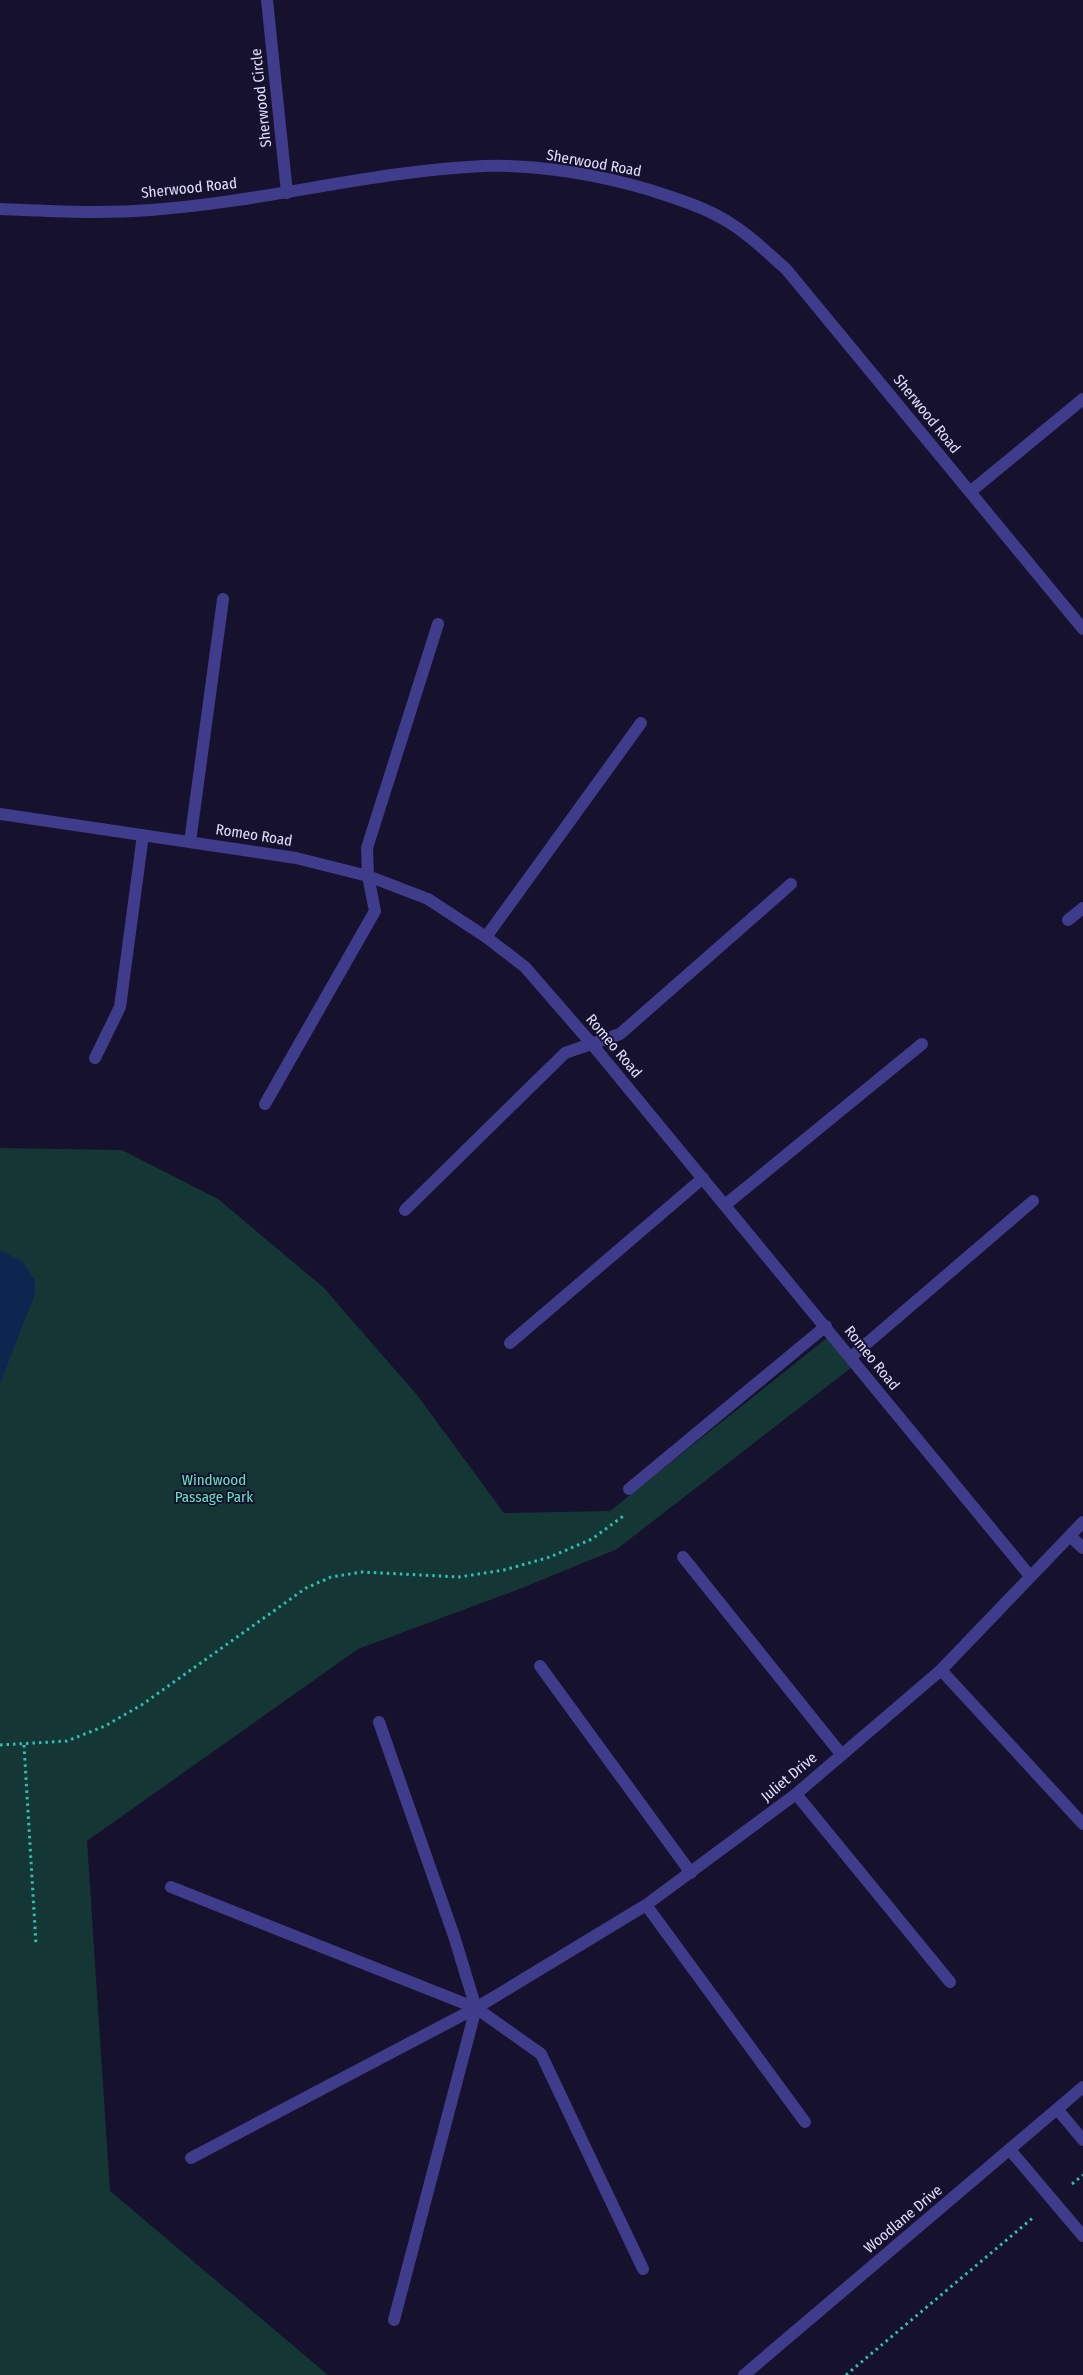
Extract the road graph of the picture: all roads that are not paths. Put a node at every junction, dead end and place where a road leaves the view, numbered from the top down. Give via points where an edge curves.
1 (267, 0) edge
2 (287, 193) junction
3 (0, 209) edge
4 (1083, 399) edge
5 (970, 492) junction
6 (223, 599) dead end
7 (438, 624) dead end
8 (1083, 629) edge
9 (641, 723) dead end
10 (0, 814) edge
11 (143, 835) junction
12 (190, 842) junction
13 (368, 876) junction
14 (791, 884) dead end
15 (1083, 908) edge
16 (1068, 920) dead end
17 (486, 937) junction
18 (591, 1043) junction
19 (922, 1044) dead end
20 (95, 1058) dead end
21 (265, 1104) dead end
22 (703, 1178) junction
23 (1033, 1201) dead end
24 (725, 1205) junction
25 (405, 1210) dead end
26 (826, 1326) junction
27 (510, 1342) dead end
28 (851, 1357) junction
29 (629, 1488) dead end
30 (1083, 1522) edge
31 (1070, 1536) junction
32 (1083, 1548) edge
33 (683, 1557) dead end
34 (1030, 1576) junction
35 (540, 1666) dead end
36 (942, 1670) junction
37 (379, 1722) dead end
38 (841, 1754) junction
39 (796, 1794) junction
40 (1083, 1824) edge
41 (692, 1873) junction
42 (171, 1887) dead end
43 (646, 1905) junction
44 (950, 1982) dead end
45 (476, 2008) junction
46 (1083, 2086) edge
47 (1057, 2109) junction
48 (805, 2122) dead end
49 (1083, 2140) edge
50 (1010, 2150) junction
51 (191, 2158) dead end
52 (1083, 2236) edge
53 (643, 2269) dead end
54 (394, 2320) dead end
55 (744, 2375) edge

1 - 2 street, Sherwood Circle
2 - 3 street, Sherwood Road via 151,210 68,212
2 - 5 street, Sherwood Road via 420,171 486,166 556,170 620,181 682,200 735,226 786,268
4 - 5 street
5 - 8 street, Sherwood Road
6 - 12 street
7 - 13 street via 366,848
9 - 17 street
10 - 11 street, Romeo Road
11 - 12 street, Romeo Road
11 - 20 street via 120,1007
12 - 13 street, Romeo Road via 296,858
13 - 17 street, Romeo Road via 428,899
13 - 21 street via 375,911
14 - 18 street via 620,1034
15 - 16 street
17 - 18 street, Romeo Road via 525,967
18 - 22 street, Romeo Road
18 - 25 street via 565,1053
19 - 24 street
22 - 24 street, Romeo Road
22 - 27 street
23 - 28 street
24 - 26 street, Romeo Road
26 - 28 street, Romeo Road
26 - 29 street
28 - 34 street, Romeo Road
30 - 31 street, Juliet Drive
31 - 32 street
31 - 34 street, Juliet Drive
33 - 38 street
34 - 36 street, Juliet Drive
35 - 41 street
36 - 38 street, Juliet Drive
36 - 40 street
37 - 45 street
38 - 39 street, Juliet Drive
39 - 41 street, Juliet Drive
39 - 44 street
41 - 43 street, Juliet Drive
42 - 45 street
43 - 45 street, Juliet Drive
43 - 48 street
45 - 51 street, Juliet Drive
45 - 53 street via 541,2054
45 - 54 street
46 - 47 street, Woodlane Drive
47 - 49 street
47 - 50 street, Woodlane Drive
50 - 52 street
50 - 55 street, Woodlane Drive

